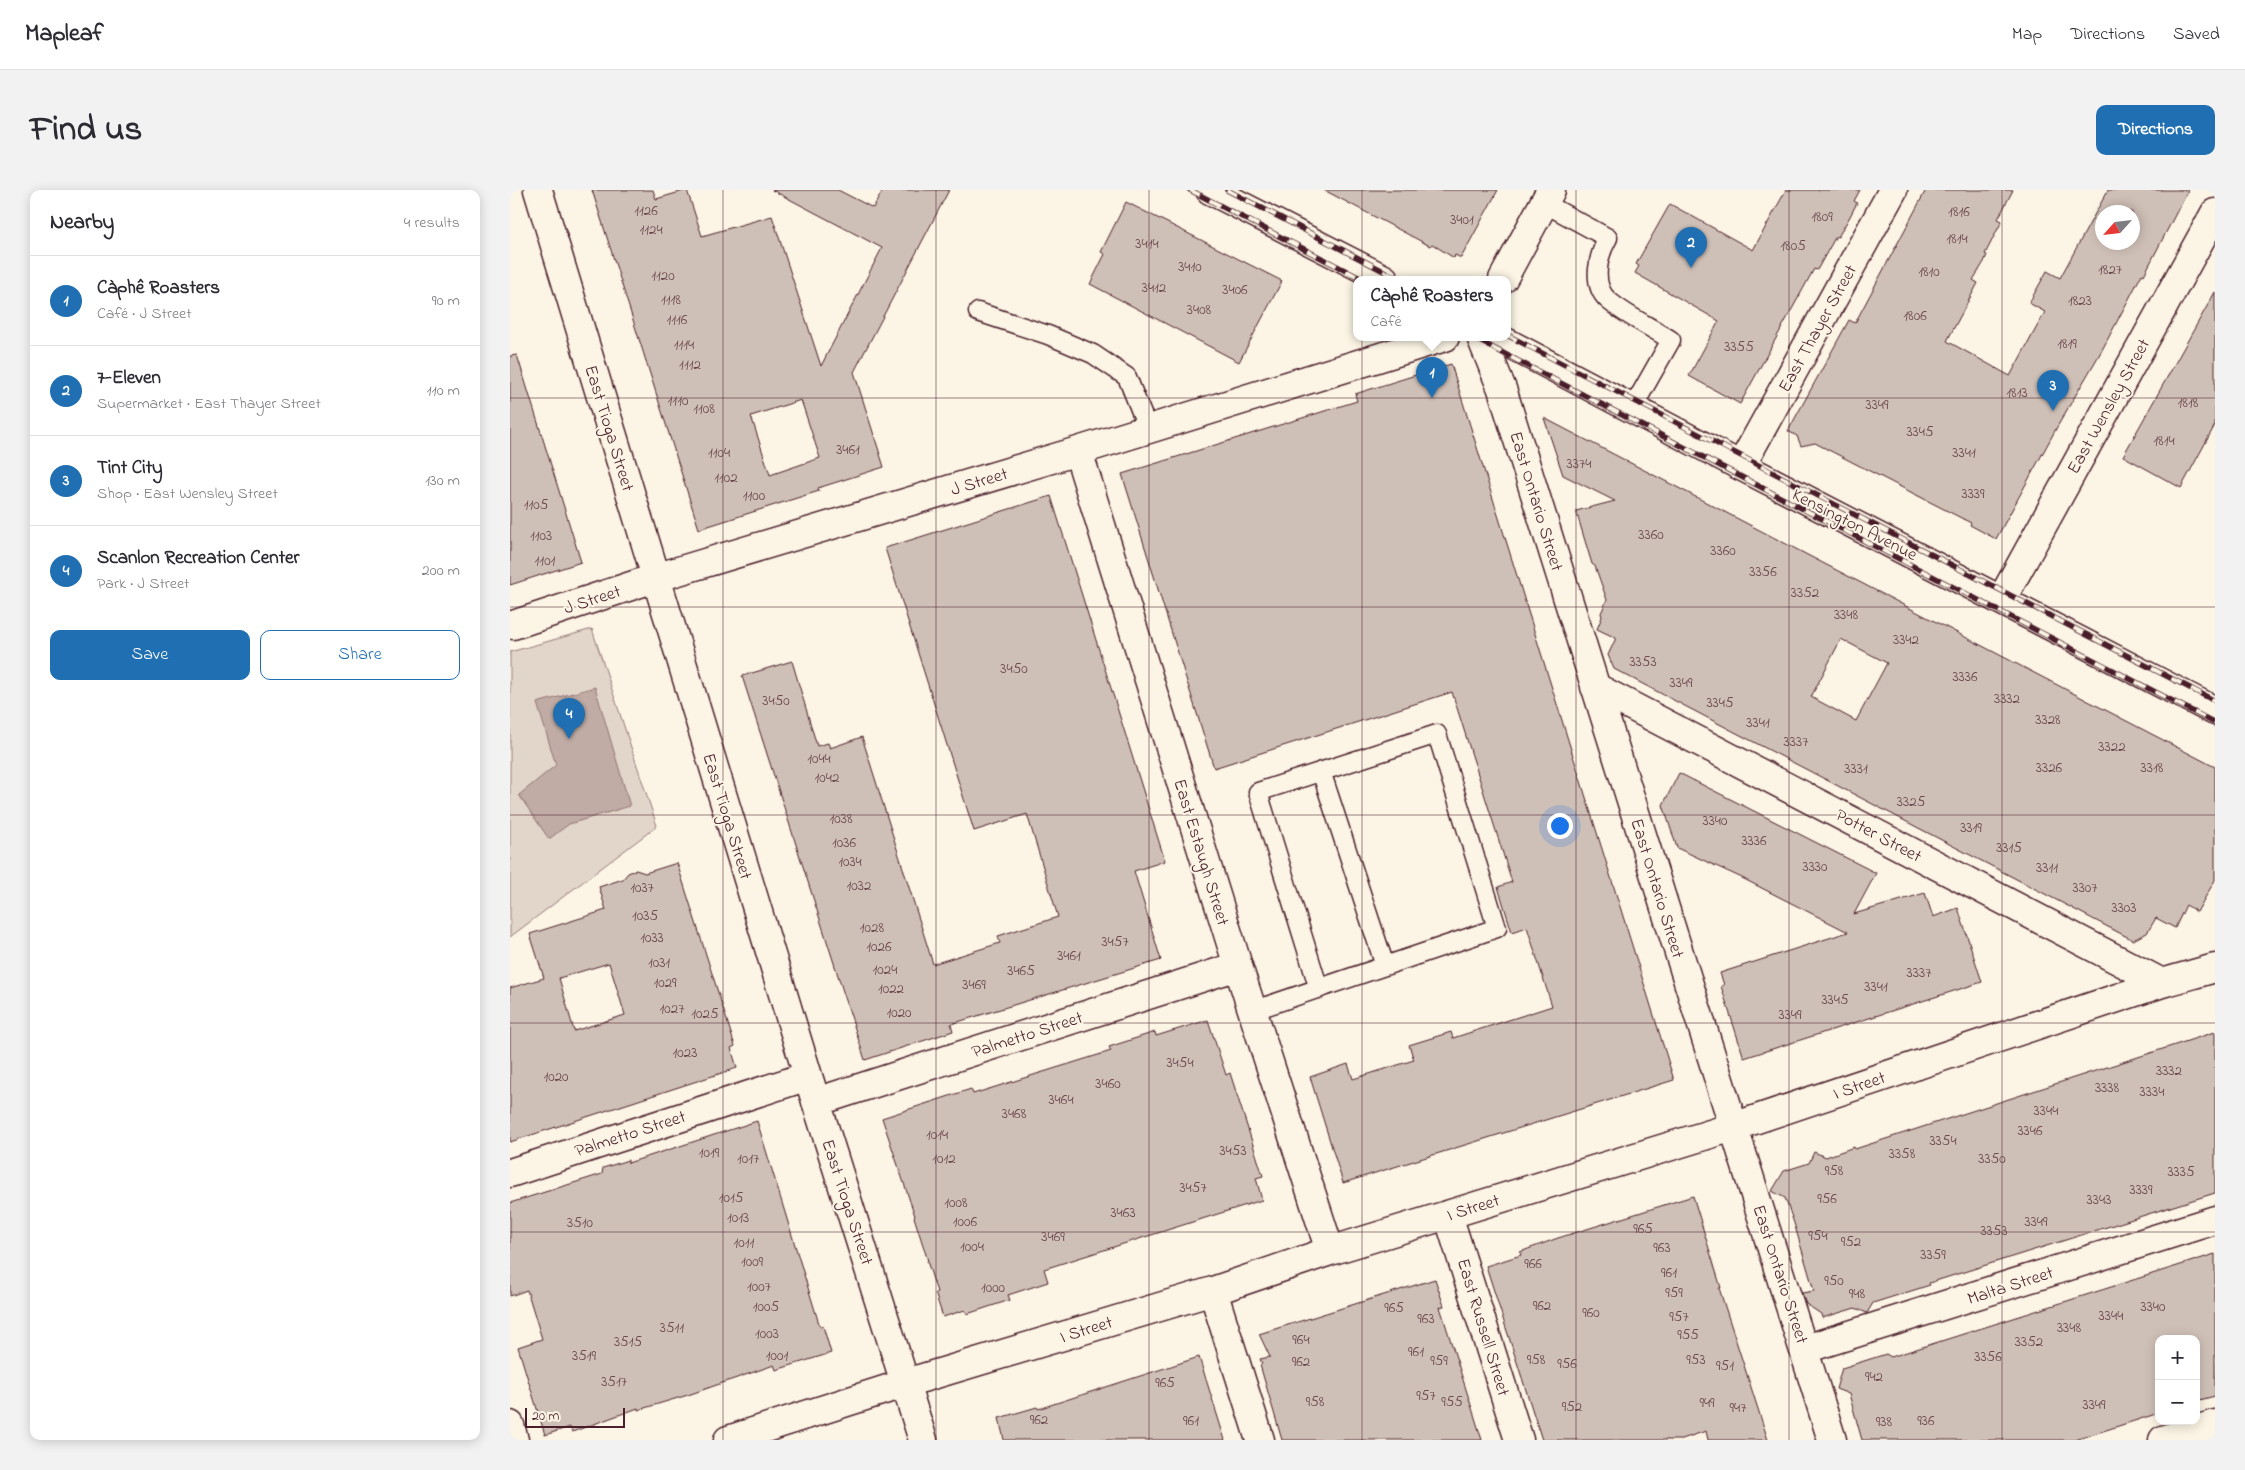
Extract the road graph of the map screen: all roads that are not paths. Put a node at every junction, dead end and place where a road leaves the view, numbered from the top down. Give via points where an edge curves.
1 (538, 190) edge
2 (1210, 190) edge
3 (1894, 190) edge
4 (1548, 197) edge
5 (2215, 213) edge
6 (1378, 276) edge
7 (1505, 276) edge
8 (978, 312) dead end
9 (1432, 341) edge
10 (1483, 341) edge
11 (1504, 341) edge
12 (1632, 409) junction
13 (1148, 429) junction
14 (1078, 451) junction
15 (1741, 466) junction
16 (655, 578) junction
17 (2002, 600) junction
18 (513, 625) dead end
19 (1595, 687) junction
20 (2215, 711) edge
21 (1321, 771) junction
22 (1238, 966) junction
23 (1385, 966) junction
24 (2215, 968) edge
25 (2162, 983) junction
26 (1319, 988) junction
27 (1252, 1011) junction
28 (808, 1076) junction
29 (816, 1102) junction
30 (1733, 1127) junction
31 (510, 1172) edge
32 (1448, 1215) junction
33 (2215, 1220) edge
34 (1330, 1251) junction
35 (1213, 1291) junction
36 (1805, 1349) junction
37 (906, 1383) junction
38 (2215, 1424) edge
39 (510, 1426) edge
40 (514, 1440) edge
41 (728, 1440) edge
42 (924, 1440) edge
43 (1260, 1440) edge
44 (1519, 1440) edge
45 (1832, 1440) edge
46 (2163, 1440) edge

1 - 16 street, East Tioga Street
2 - 6 street
3 - 15 street, East Thayer Street
4 - 7 street
4 - 12 lane via 1608,238 1601,251 1598,268 1600,288 1607,299 1671,340
5 - 17 street, East Wensley Street
8 - 13 lane via 1093,354 1127,377
9 - 13 street, J Street
10 - 19 street, East Ontario Street via 1502,389
11 - 12 street, Kensington Avenue
12 - 15 street, Kensington Avenue
13 - 14 street, J Street
14 - 16 street, J Street
14 - 22 street, East Estaugh Street
15 - 17 street, Kensington Avenue
16 - 18 street, J Street
16 - 28 street, East Tioga Street
17 - 20 street, Kensington Avenue
19 - 25 street, Potter Street
19 - 30 street, East Ontario Street
21 - 23 lane
21 - 23 lane via 1437,734 1497,928
21 - 26 lane via 1258,792
22 - 27 street, East Estaugh Street
22 - 29 street, Palmetto Street
23 - 26 lane
24 - 25 street, I Street
25 - 30 street, I Street
26 - 27 lane
27 - 34 street, East Estaugh Street
28 - 29 street, East Tioga Street
28 - 31 street, Palmetto Street
29 - 37 street, East Tioga Street
30 - 32 street, I Street
30 - 36 street, East Ontario Street
32 - 34 street, I Street
32 - 44 street, East Russell Street
33 - 36 street, Malta Street
34 - 35 street, I Street
35 - 37 street, I Street
35 - 43 street
36 - 45 street, East Ontario Street
37 - 41 street, I Street
37 - 42 street, East Tioga Street
38 - 46 street
39 - 40 street

